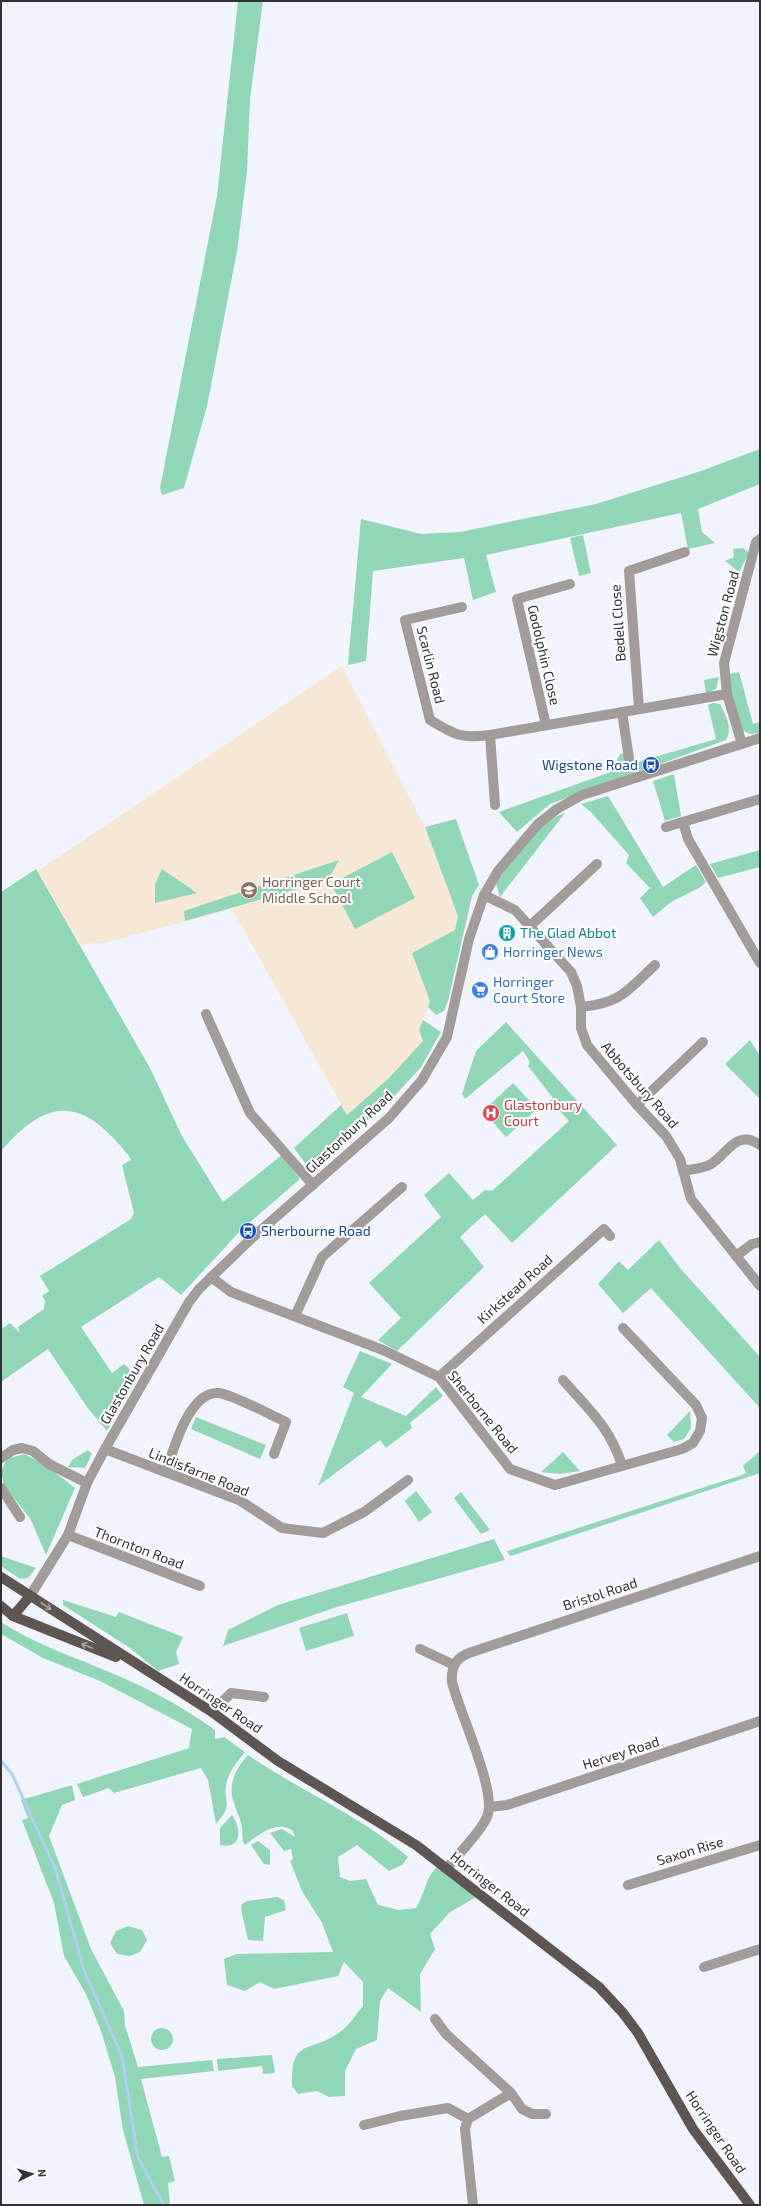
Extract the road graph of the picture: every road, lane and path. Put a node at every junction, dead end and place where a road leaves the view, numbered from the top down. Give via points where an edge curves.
1 (760, 539) edge
2 (685, 552) dead end
3 (570, 584) dead end
4 (462, 607) dead end
5 (727, 694) junction
6 (639, 708) junction
7 (622, 712) junction
8 (546, 725) junction
9 (490, 735) junction
10 (760, 738) edge
11 (742, 744) junction
12 (626, 755) dead end
13 (760, 799) edge
14 (494, 805) dead end
15 (683, 822) junction
16 (666, 827) dead end
17 (598, 864) dead end
18 (484, 895) junction
19 (530, 926) junction
20 (760, 964) edge
21 (655, 965) dead end
22 (581, 1006) junction
23 (206, 1014) dead end
24 (703, 1042) dead end
25 (637, 1105) junction
26 (760, 1145) edge
27 (683, 1171) junction
28 (313, 1185) junction
29 (402, 1187) dead end
30 (610, 1236) dead end
31 (760, 1242) edge
32 (736, 1256) junction
33 (210, 1278) junction
34 (760, 1286) edge
35 (295, 1316) junction
36 (623, 1328) dead end
37 (439, 1377) junction
38 (563, 1380) dead end
39 (105, 1449) junction
40 (274, 1454) dead end
41 (1, 1458) edge
42 (622, 1465) junction
43 (166, 1472) junction
44 (408, 1480) dead end
45 (87, 1483) junction
46 (1, 1488) edge
47 (20, 1517) dead end
48 (68, 1535) junction
49 (760, 1556) edge
50 (1, 1578) edge
51 (200, 1586) dead end
52 (30, 1596) junction
53 (1, 1606) edge
54 (13, 1616) junction
55 (420, 1648) dead end
56 (136, 1665) junction
57 (454, 1665) junction
58 (264, 1697) dead end
59 (212, 1712) junction
60 (760, 1721) edge
61 (490, 1807) junction
62 (760, 1845) edge
63 (447, 1868) junction
64 (628, 1885) dead end
65 (760, 1949) edge
66 (704, 1967) dead end
67 (435, 2018) dead end
68 (511, 2093) junction
69 (546, 2114) dead end
70 (468, 2119) junction
71 (364, 2125) dead end
72 (473, 2205) edge
73 (750, 2205) edge

1 - 5 street, Wigston Road via 756,542 724,663
2 - 6 street, Bedell Close via 629,571
3 - 8 street, Godolphin Close via 517,599
4 - 9 street, Scarlin Road via 405,620 430,720 454,734 471,738
5 - 6 street, Scarlin Road
5 - 11 street, Wigston Road
6 - 7 street, Scarlin Road
7 - 8 street, Scarlin Road
7 - 12 street
8 - 9 street, Scarlin Road
9 - 14 street
10 - 11 street, Glastonbury Road
11 - 18 street, Glastonbury Road via 582,795 557,809 524,839 498,871
13 - 15 street
15 - 16 street
15 - 20 street via 688,839
17 - 19 street
18 - 19 street, Abbotsbury Road via 515,910
18 - 28 street, Glastonbury Road via 469,939 450,1025 437,1057 422,1080 389,1118
19 - 22 street, Abbotsbury Road via 571,972
21 - 22 street via 613,1001 602,1005
22 - 25 street, Abbotsbury Road via 581,1028 587,1045
23 - 28 street via 250,1112
24 - 25 street
25 - 27 street, Abbotsbury Road via 666,1136 680,1159
26 - 27 street via 755,1141 744,1140 732,1143 710,1165
27 - 32 street, Abbotsbury Road via 691,1199
28 - 33 street, Glastonbury Road
29 - 35 street via 322,1257
30 - 37 street, Kirkstead Road via 604,1228
31 - 32 street via 752,1244
32 - 34 street, Abbotsbury Road
33 - 35 street, Sherborne Road via 231,1292
33 - 39 street, Glastonbury Road via 189,1302
35 - 37 street, Sherborne Road via 383,1350
36 - 42 street, Sherborne Road via 696,1404 702,1418 700,1432 692,1443 682,1449
37 - 42 street, Sherborne Road via 510,1468 555,1485
38 - 42 street via 605,1427 616,1446
39 - 43 street, Lindisfarne Road
39 - 45 street, Glastonbury Road
40 - 43 street via 286,1422 226,1395 212,1393 198,1401 187,1419
41 - 45 street via 13,1450 22,1448 33,1451 49,1464
43 - 44 street, Lindisfarne Road via 239,1500 282,1528 323,1533 364,1512
45 - 48 street, Glastonbury Road
46 - 47 street
48 - 51 street, Thornton Road
48 - 52 street, Glastonbury Road
49 - 57 street, Bristol Road via 469,1653 458,1659
50 - 52 main road, Horringer Road
52 - 54 main road
52 -> 56 main road, Horringer Road
53 - 54 main road, Horringer Road
56 -> 54 main road, Horringer Road
55 - 57 street
56 - 59 main road, Horringer Road
57 - 61 street via 454,1686 488,1789
58 - 59 street via 230,1693
59 - 63 main road, Horringer Road via 278,1761 416,1845
60 - 61 street, Hervey Road via 507,1805
61 - 63 street via 483,1825
62 - 64 street, Saxon Rise
63 - 73 main road, Horringer Road via 594,1983 623,2013 638,2033 694,2129
65 - 66 street
67 - 68 street via 446,2034
68 - 69 street via 522,2109 532,2114
68 - 70 street
70 - 71 street via 448,2108
70 - 72 street via 465,2129

